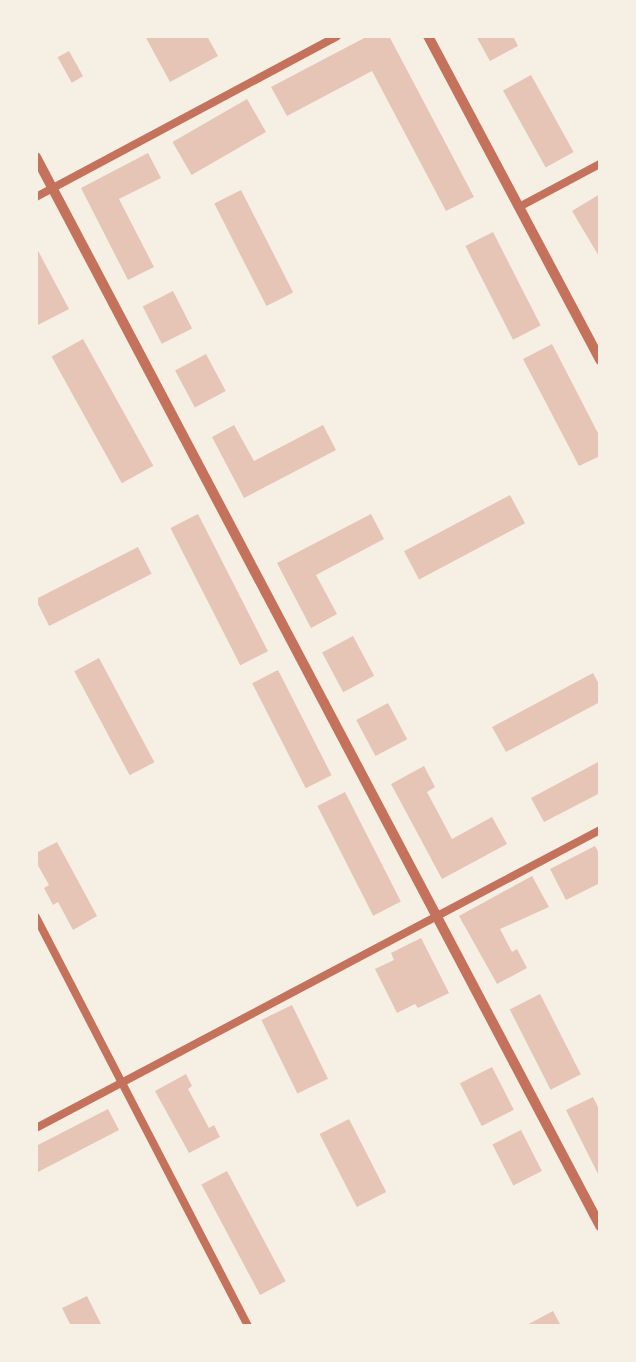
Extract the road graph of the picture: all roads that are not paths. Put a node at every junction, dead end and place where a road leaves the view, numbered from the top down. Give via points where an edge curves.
1 (337, 36) edge
2 (428, 36) edge
3 (36, 157) edge
4 (600, 164) edge
5 (52, 188) junction
6 (36, 197) edge
7 (519, 207) junction
8 (600, 360) edge
9 (600, 830) edge
10 (36, 917) edge
11 (436, 918) junction
12 (122, 1082) junction
13 (36, 1128) edge
14 (600, 1226) edge
15 (248, 1326) edge

1 - 5 street
2 - 7 street
3 - 5 street
4 - 7 street
5 - 6 street
5 - 11 street
7 - 8 street
9 - 11 street
10 - 12 street
11 - 12 street
11 - 14 street
12 - 13 street
12 - 15 street

